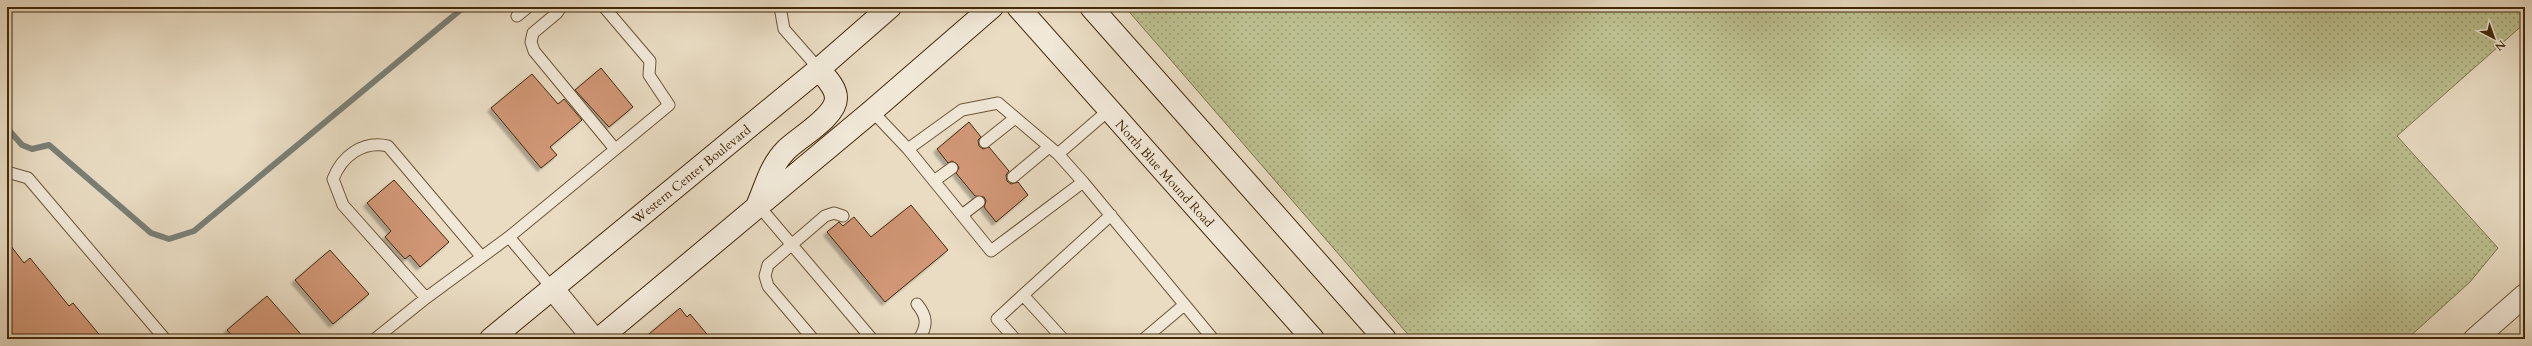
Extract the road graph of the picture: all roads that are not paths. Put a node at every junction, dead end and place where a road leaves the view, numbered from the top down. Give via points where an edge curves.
1 (528, 7) edge
2 (561, 7) edge
3 (604, 7) edge
4 (780, 7) edge
5 (890, 7) edge
6 (992, 7) edge
7 (1018, 7) edge
8 (1091, 7) edge
9 (517, 16) dead end
10 (819, 69) junction
11 (1109, 110) junction
12 (872, 111) junction
13 (1015, 118) junction
14 (985, 142) dead end
15 (1049, 147) junction
16 (615, 149) junction
17 (908, 149) junction
18 (1058, 154) junction
19 (952, 168) dead end
20 (7, 172) edge
21 (1013, 177) dead end
22 (934, 181) junction
23 (1083, 182) junction
24 (979, 202) dead end
25 (758, 206) junction
26 (962, 215) junction
27 (1111, 215) junction
28 (843, 216) dead end
29 (509, 237) junction
30 (791, 245) junction
31 (481, 256) junction
32 (552, 288) junction
33 (1023, 295) junction
34 (2525, 295) edge
35 (426, 298) junction
36 (917, 304) dead end
37 (1184, 305) junction
38 (1307, 337) edge
39 (165, 339) edge
40 (376, 339) edge
41 (491, 339) edge
42 (594, 339) edge
43 (599, 339) edge
44 (813, 339) edge
45 (872, 339) edge
46 (919, 339) edge
47 (1015, 339) edge
48 (1063, 339) edge
49 (1144, 339) edge
50 (1213, 339) edge
51 (1385, 339) edge
52 (2475, 339) edge

1 - 9 lane
2 - 16 lane via 533,33 531,42 534,51
3 - 16 lane via 650,61 649,76 669,105
4 - 10 lane via 784,29
5 - 10 main road, Western Center Boulevard
6 - 12 main road
7 - 11 main road, North Blue Mound Road
8 - 51 main road
10 - 25 main road via 832,86 836,97 835,104 823,120 786,150 772,167
10 - 32 main road, Western Center Boulevard
11 - 18 lane
11 - 38 main road, North Blue Mound Road
12 - 17 lane
12 - 25 main road
13 - 14 lane
13 - 15 lane
13 - 17 lane via 998,103 962,110
15 - 18 lane
15 - 21 lane
16 - 29 lane
17 - 22 lane
18 - 23 lane
19 - 22 lane
20 - 39 lane via 28,178
22 - 26 lane
23 - 26 lane via 991,251
23 - 27 lane
24 - 26 lane
25 - 30 lane
25 - 43 main road
27 - 33 lane
27 - 37 lane
28 - 30 lane via 834,213 825,216
29 - 31 lane
29 - 32 lane
30 - 44 lane via 768,265 765,276 768,286
30 - 45 lane
31 - 35 lane
31 - 35 lane via 388,146 376,143 347,157 333,179 343,205
32 - 41 main road, Western Center Boulevard
32 - 42 main road
33 - 47 lane via 997,319
33 - 48 lane
34 - 52 main road
35 - 40 lane
36 - 46 lane via 924,312 926,321
37 - 49 lane
37 - 50 lane

